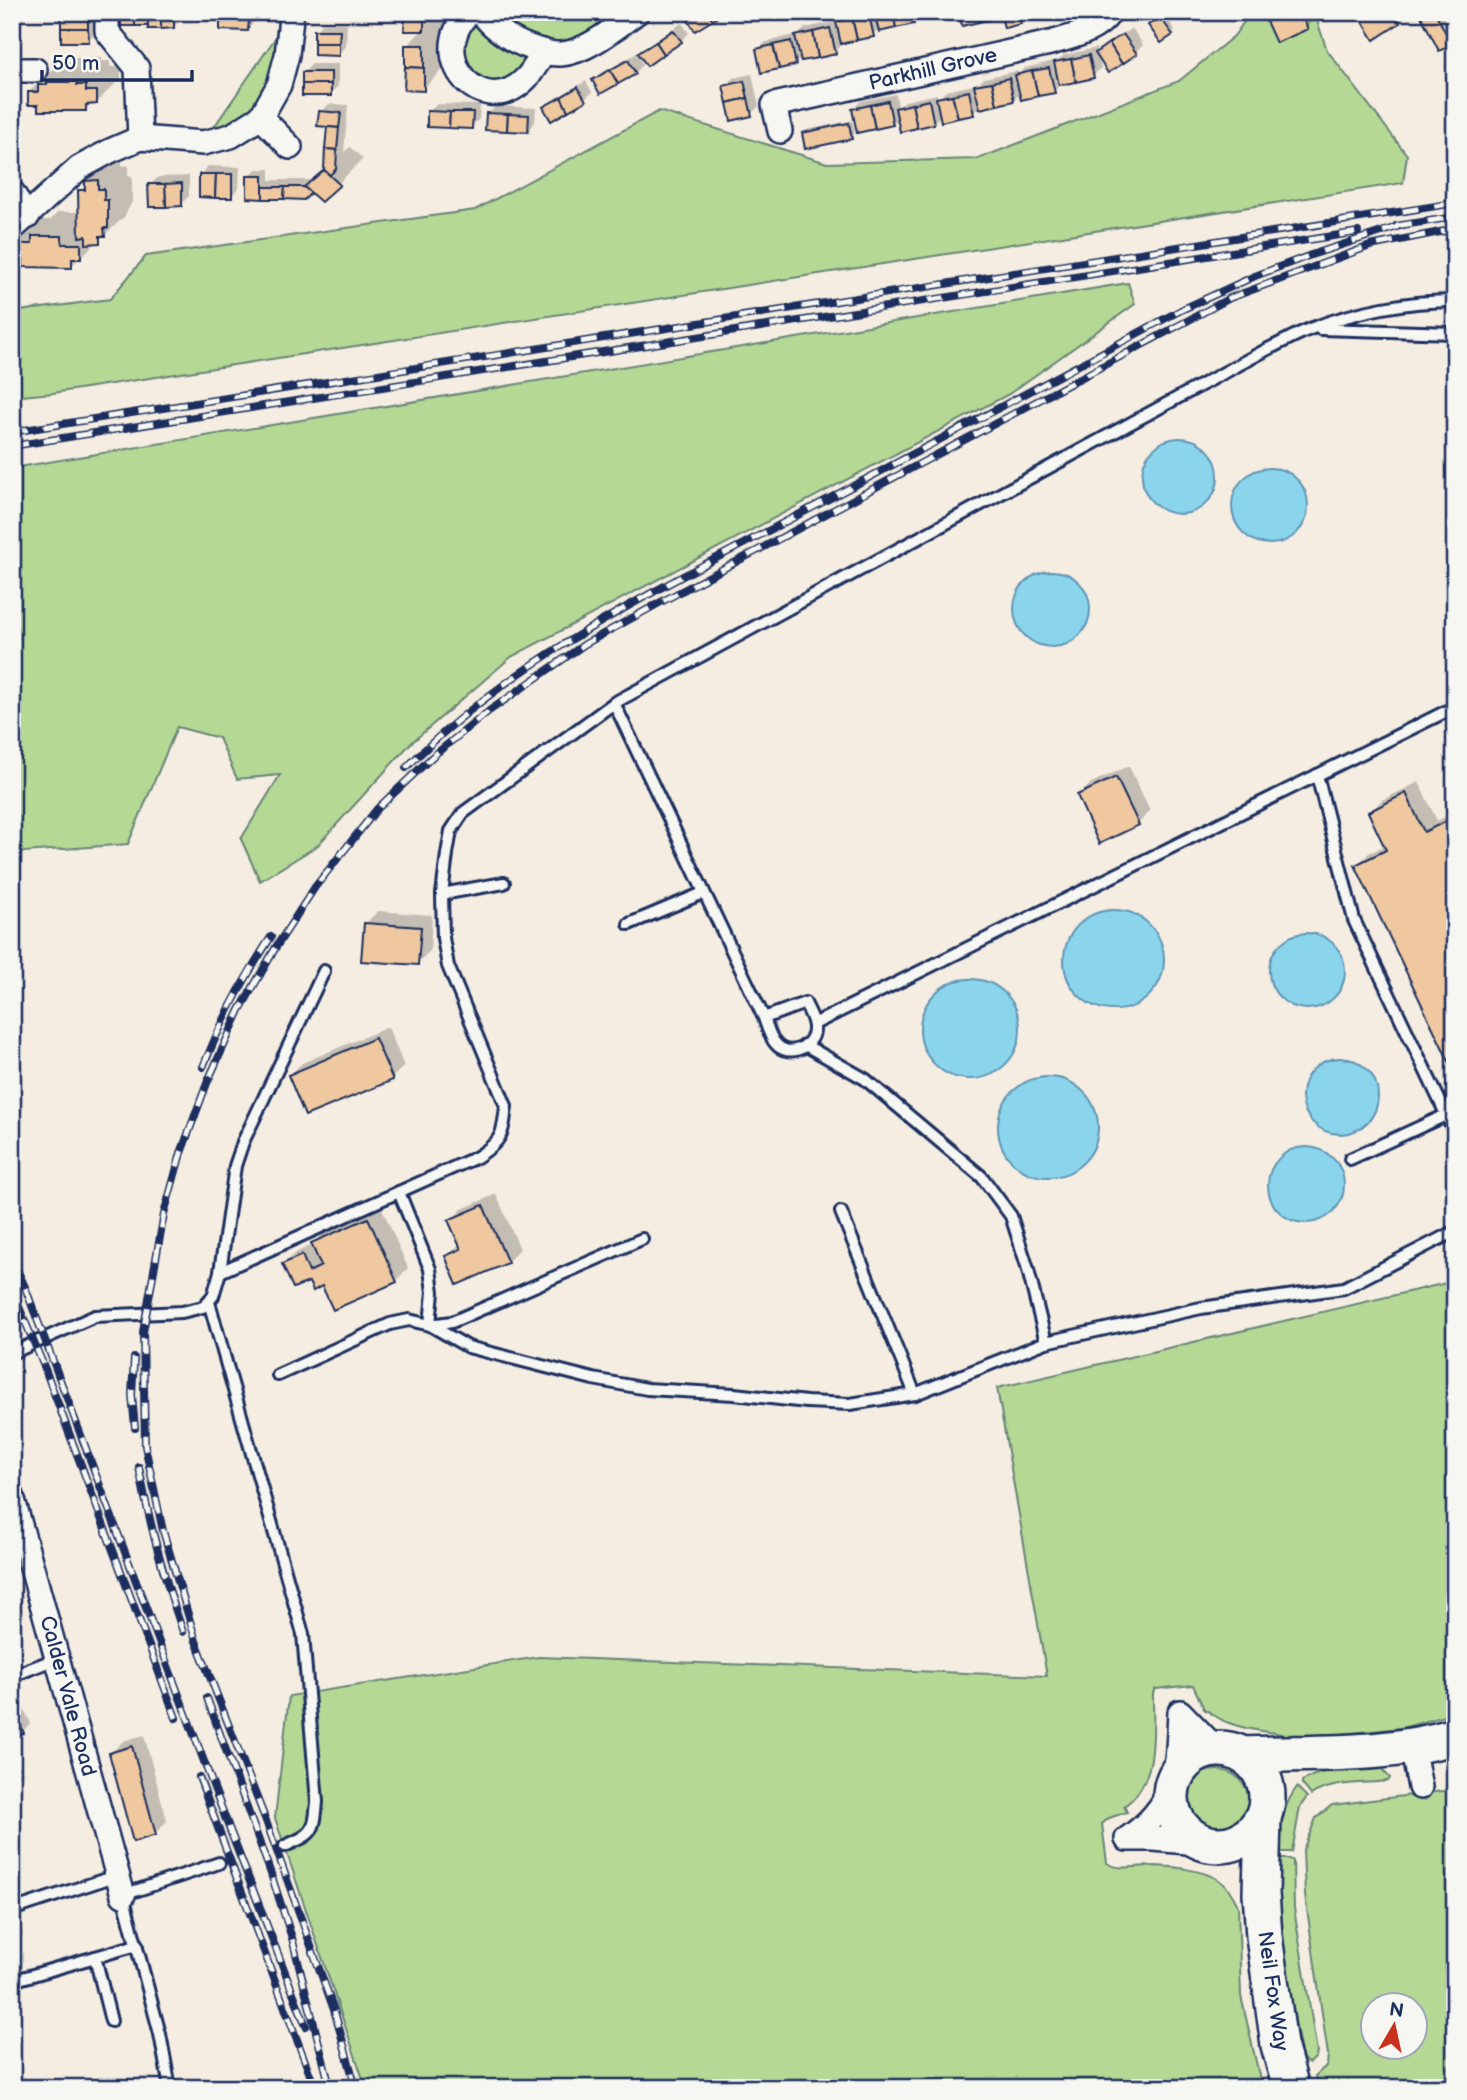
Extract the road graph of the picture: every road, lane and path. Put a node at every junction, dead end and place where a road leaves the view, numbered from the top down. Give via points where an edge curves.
1 (107, 12) edge
2 (290, 12) edge
3 (470, 12) edge
4 (481, 12) edge
5 (637, 12) edge
6 (1110, 12) edge
7 (543, 51) junction
8 (261, 117) junction
9 (780, 131) dead end
10 (141, 138) junction
11 (290, 147) dead end
12 (12, 192) edge
13 (20, 223) edge
14 (1455, 301) edge
15 (1311, 328) junction
16 (1455, 333) edge
17 (614, 703) junction
18 (1455, 707) edge
19 (1317, 775) junction
20 (503, 883) dead end
21 (702, 893) junction
22 (442, 894) junction
23 (629, 924) dead end
24 (324, 971) dead end
25 (764, 1018) junction
26 (814, 1024) junction
27 (804, 1045) junction
28 (1446, 1115) junction
29 (1455, 1133) edge
30 (1350, 1159) dead end
31 (399, 1192) junction
32 (841, 1212) dead end
33 (1455, 1231) edge
34 (642, 1239) dead end
35 (220, 1272) junction
36 (209, 1301) junction
37 (430, 1325) junction
38 (1046, 1342) junction
39 (12, 1353) edge
40 (278, 1375) dead end
41 (915, 1394) junction
42 (15, 1511) edge
43 (58, 1658) junction
44 (12, 1675) edge
45 (1455, 1736) edge
46 (1412, 1746) junction
47 (1229, 1752) junction
48 (1311, 1753) junction
49 (1173, 1787) junction
50 (1420, 1787) dead end
51 (1265, 1804) junction
52 (1214, 1844) junction
53 (285, 1846) dead end
54 (219, 1863) dead end
55 (121, 1885) junction
56 (1261, 1893) junction
57 (12, 1910) edge
58 (137, 1945) junction
59 (94, 1957) junction
60 (12, 1981) edge
61 (111, 2021) dead end
62 (170, 2088) edge
63 (1291, 2088) edge

1 - 10 street via 107,31 136,68
2 - 8 street via 279,85
3 - 7 street via 456,31 453,47 460,74 475,89 496,94 513,90 526,81
4 - 7 street via 518,43
5 - 7 street via 582,48 561,55
6 - 9 street, Parkhill Grove via 1085,33 1050,43 774,105
8 - 10 street via 231,136 203,143
8 - 11 street
10 - 13 street via 79,168
12 - 13 street
14 - 15 lane via 1357,314
15 - 16 lane
15 - 17 lane
17 - 21 lane
17 - 22 lane via 463,813 450,831
18 - 19 lane
19 - 26 lane
19 - 28 lane via 1354,920
20 - 22 lane
21 - 23 lane
21 - 25 lane
22 - 31 lane via 448,966 506,1107 504,1128 495,1146 477,1157
24 - 35 lane via 243,1142
25 - 26 lane via 805,1003
25 - 27 lane via 774,1043 782,1049 797,1050
26 - 27 lane via 813,1037
27 - 38 lane via 866,1079 982,1177 1011,1216
28 - 29 lane
28 - 30 lane
31 - 35 lane
31 - 37 lane via 430,1269
32 - 41 lane
33 - 38 lane via 1344,1289 1201,1308
34 - 37 lane via 452,1322
35 - 36 lane
36 - 39 lane via 182,1312 95,1316
36 - 53 lane via 303,1634 317,1802 314,1826
37 - 40 lane via 409,1320 390,1324
37 - 41 lane via 468,1347 647,1389 850,1404
38 - 41 lane
42 - 43 street, Calder Vale Road
43 - 44 lane
43 - 55 street, Calder Vale Road
45 - 46 main road
46 - 48 main road
46 - 50 street
47 - 48 main road
47 - 49 main road via 1201,1753 1188,1761
47 - 49 street via 1179,1702
47 - 51 main road, Neil Fox Way via 1247,1758 1259,1769 1266,1784
48 - 51 main road via 1280,1776
49 - 52 main road, Neil Fox Way via 1175,1817 1196,1839
49 - 52 street via 1148,1824 1119,1840
51 - 52 main road via 1254,1831 1226,1845
51 - 56 main road, Neil Fox Way
52 - 56 main road, Neil Fox Way via 1238,1860
54 - 55 lane
55 - 57 lane
55 - 58 lane
56 - 63 main road, Neil Fox Way via 1279,2045
58 - 59 lane
58 - 62 lane
59 - 60 lane
59 - 61 lane

